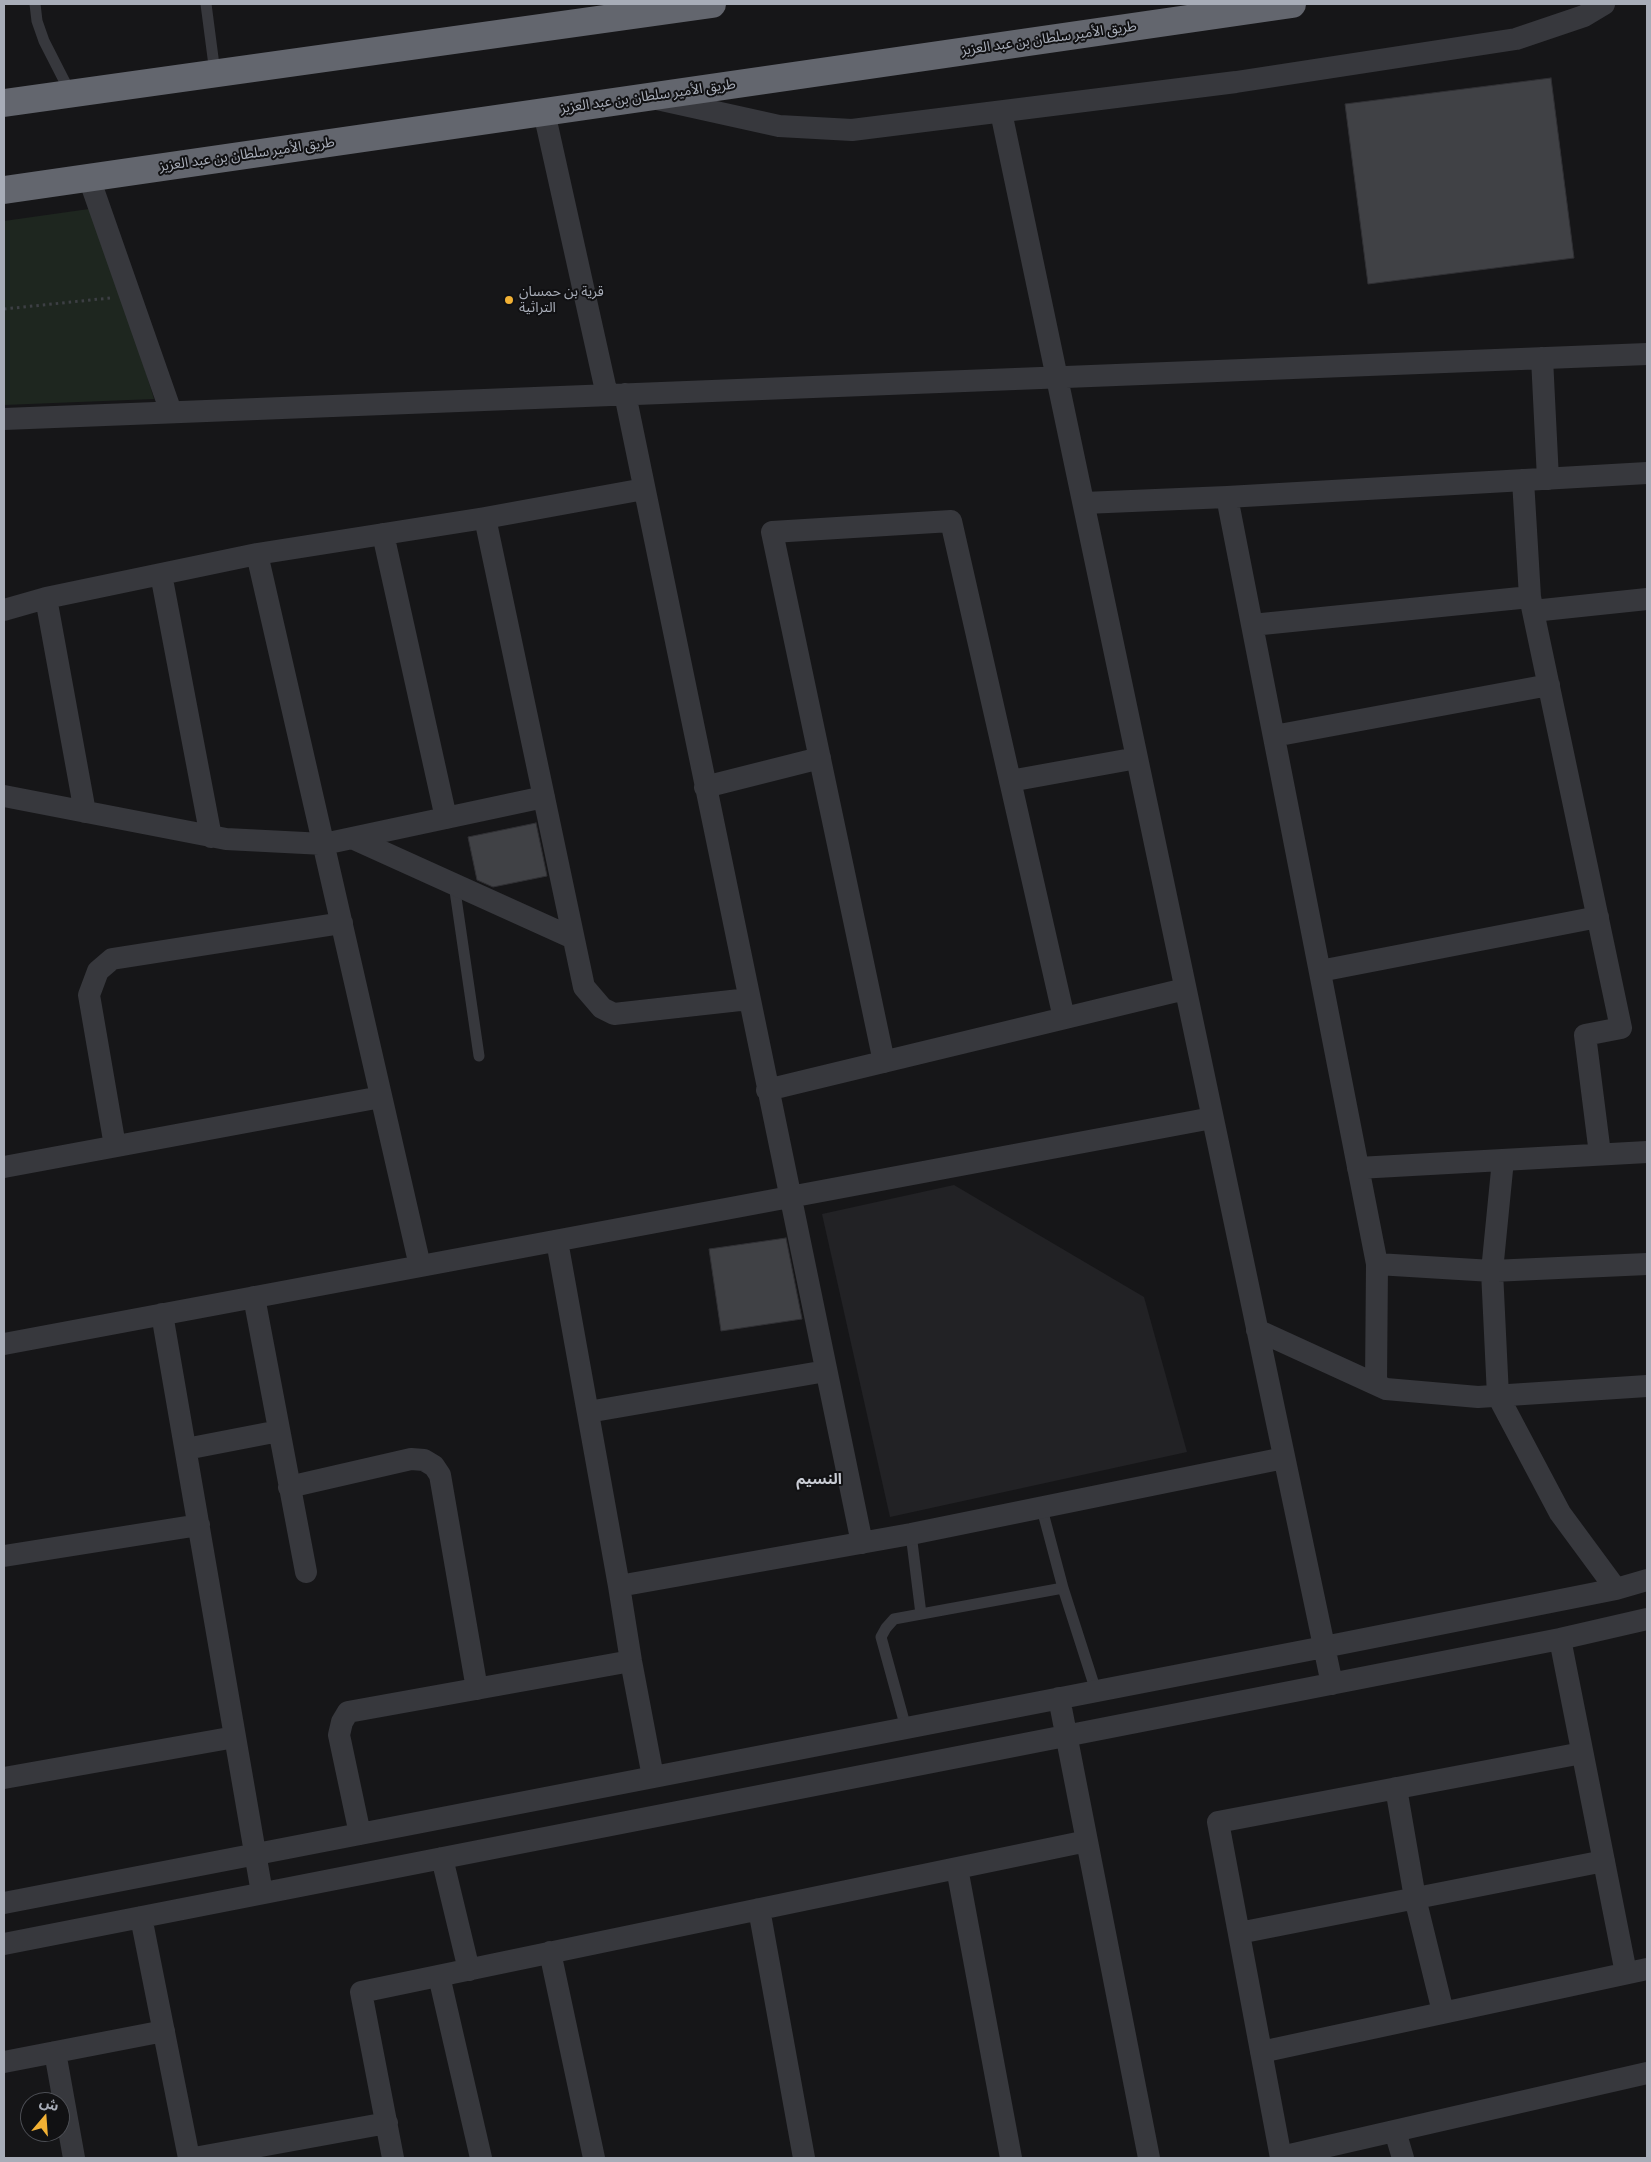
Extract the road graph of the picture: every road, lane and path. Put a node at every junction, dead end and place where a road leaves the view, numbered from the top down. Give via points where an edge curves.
1 (35, 4) edge
2 (206, 4) edge
3 (712, 4) edge
4 (1240, 4) edge
5 (1292, 4) edge
6 (1604, 4) edge
7 (1133, 27) junction
8 (215, 74) junction
9 (71, 94) junction
10 (648, 97) junction
11 (4, 103) edge
12 (544, 112) junction
13 (1001, 112) junction
14 (89, 178) junction
15 (4, 190) edge
16 (130, 296) junction
17 (4, 309) edge
18 (1647, 354) edge
19 (1542, 358) junction
20 (1058, 378) junction
21 (616, 395) junction
22 (171, 412) junction
23 (4, 419) edge
24 (1647, 473) edge
25 (1548, 479) junction
26 (1523, 480) junction
27 (644, 489) junction
28 (1227, 497) junction
29 (1084, 503) junction
30 (485, 518) junction
31 (383, 534) junction
32 (257, 554) junction
33 (161, 574) junction
34 (46, 598) junction
35 (1647, 600) edge
36 (1532, 604) junction
37 (4, 610) edge
38 (1252, 625) junction
39 (1549, 685) junction
40 (1274, 736) junction
41 (820, 758) junction
42 (1137, 758) junction
43 (1010, 781) junction
44 (705, 787) junction
45 (4, 796) edge
46 (544, 797) junction
47 (85, 812) junction
48 (446, 818) junction
49 (211, 837) junction
50 (352, 838) junction
51 (324, 844) junction
52 (454, 884) junction
53 (1598, 917) junction
54 (342, 923) junction
55 (573, 938) junction
56 (1320, 971) junction
57 (1185, 989) junction
58 (749, 999) junction
59 (1064, 1018) junction
60 (480, 1056) dead end
61 (884, 1062) junction
62 (768, 1090) junction
63 (382, 1097) junction
64 (1212, 1118) junction
65 (115, 1146) junction
66 (1647, 1152) edge
67 (1600, 1154) junction
68 (1503, 1160) junction
69 (4, 1167) edge
70 (1358, 1168) junction
71 (790, 1197) junction
72 (557, 1241) junction
73 (1377, 1264) junction
74 (1647, 1264) edge
75 (420, 1266) junction
76 (1492, 1271) junction
77 (254, 1297) junction
78 (162, 1314) junction
79 (1257, 1330) junction
80 (5, 1339) edge
81 (826, 1370) junction
82 (1376, 1384) junction
83 (1647, 1386) edge
84 (1498, 1396) junction
85 (588, 1412) junction
86 (279, 1431) junction
87 (186, 1450) junction
88 (1284, 1458) junction
89 (289, 1486) junction
90 (1042, 1508) junction
91 (199, 1525) junction
92 (911, 1534) junction
93 (862, 1543) junction
94 (4, 1556) edge
95 (306, 1572) dead end
96 (1647, 1580) edge
97 (619, 1586) junction
98 (1063, 1588) junction
99 (1616, 1589) junction
100 (921, 1614) junction
101 (1647, 1619) edge
102 (1560, 1639) junction
103 (1324, 1647) junction
104 (630, 1661) junction
105 (1332, 1684) junction
106 (476, 1688) junction
107 (1096, 1691) junction
108 (1059, 1698) junction
109 (906, 1728) junction
110 (1066, 1736) junction
111 (235, 1737) junction
112 (1582, 1753) junction
113 (653, 1777) junction
114 (4, 1778) edge
115 (1396, 1788) junction
116 (360, 1834) junction
117 (1087, 1841) junction
118 (256, 1854) junction
119 (442, 1858) junction
120 (1604, 1862) junction
121 (957, 1868) junction
122 (262, 1893) junction
123 (1416, 1898) junction
124 (4, 1903) edge
125 (759, 1909) junction
126 (141, 1917) junction
127 (1239, 1933) junction
128 (4, 1944) edge
129 (550, 1952) junction
130 (469, 1970) junction
131 (1636, 1971) edge
132 (439, 1976) junction
133 (1443, 2012) junction
134 (164, 2031) junction
135 (55, 2052) junction
136 (1261, 2052) junction
137 (4, 2062) edge
138 (1647, 2073) edge
139 (387, 2123) junction
140 (1395, 2130) junction
141 (74, 2158) edge
142 (189, 2158) edge
143 (194, 2158) edge
144 (393, 2158) edge
145 (481, 2158) edge
146 (594, 2158) edge
147 (804, 2158) edge
148 (1011, 2158) edge
149 (1149, 2158) edge
150 (1281, 2158) edge
151 (1403, 2158) edge

1 - 9 lane via 44,41
2 - 8 lane
3 - 8 highway
4 - 7 highway
5 - 7 highway, طريق الأمير سلطان بن عبد العزيز
6 - 13 street via 1584,16 1516,40 1236,82
7 - 10 highway, طريق الأمير سلطان بن عبد العزيز
8 - 9 highway
9 - 11 highway
10 - 12 highway, طريق الأمير سلطان بن عبد العزيز
10 - 13 street via 778,126 843,130
12 - 14 highway, طريق الأمير سلطان بن عبد العزيز
12 - 21 street
13 - 20 street
14 - 15 highway, طريق الأمير سلطان بن عبد العزيز
14 - 16 street
16 - 17 path
16 - 22 street
18 - 19 street
19 - 20 street
19 - 25 street
20 - 21 street
20 - 29 street
21 - 22 street
21 - 27 street
22 - 23 street
24 - 25 street
25 - 26 street
26 - 28 street
26 - 36 street
27 - 30 street
27 - 44 street
28 - 29 street
28 - 38 street
29 - 42 street
30 - 31 street
30 - 46 street
31 - 32 street
31 - 48 street
32 - 33 street
32 - 51 street
33 - 34 street
33 - 49 street
34 - 37 street
34 - 47 street
35 - 36 street
36 - 38 street
36 - 39 street
38 - 40 street
39 - 40 street
39 - 53 street
40 - 56 street
41 - 43 street via 772,532 951,521
41 - 44 street
41 - 61 street
42 - 43 street
42 - 57 street
43 - 59 street
44 - 58 street
45 - 47 street
46 - 48 street
46 - 55 street
47 - 49 street
48 - 50 street
49 - 51 street
50 - 51 street
50 - 52 street
51 - 54 street
52 - 55 street
52 - 60 lane
53 - 56 street
53 - 67 street via 1622,1028 1584,1035
54 - 63 street
54 - 65 street via 112,959 98,971 89,995
55 - 58 street via 584,987 602,1008 614,1014
56 - 70 street
57 - 59 street
57 - 64 street
58 - 62 street
59 - 61 street
61 - 62 street
62 - 71 street
63 - 65 street
63 - 75 street
64 - 71 street
64 - 79 street
65 - 69 street
66 - 67 street
67 - 68 street
68 - 70 street
68 - 76 street
70 - 73 street
71 - 72 street
71 - 81 street
72 - 75 street
72 - 85 street
73 - 76 street
73 - 82 street
74 - 76 street
75 - 77 street
76 - 84 street
77 - 78 street
77 - 86 street
78 - 80 street
78 - 87 street
79 - 82 street
79 - 88 street
81 - 85 street
81 - 93 street
82 - 84 street via 1386,1389
83 - 84 street
84 - 99 street via 1560,1513
85 - 97 street
86 - 87 street
86 - 89 street
87 - 91 street
88 - 90 street
88 - 103 street
89 - 95 street
89 - 106 street via 411,1459 424,1460 434,1466 440,1475
90 - 92 street
90 - 98 lane
91 - 94 street
91 - 111 street
92 - 93 street
92 - 100 lane
93 - 97 street
96 - 99 street
97 - 104 street
98 - 100 lane
98 - 107 lane
99 - 103 street
100 - 109 lane via 894,1619 881,1637
101 - 102 street
102 - 105 street
102 - 112 street
103 - 105 street
103 - 107 street
104 - 106 street
104 - 113 street
105 - 110 street
106 - 116 street via 348,1712 339,1735
107 - 108 street
108 - 109 street
108 - 110 street
109 - 113 street
110 - 117 street
110 - 119 street
111 - 114 street
111 - 118 street
112 - 115 street
112 - 120 street
113 - 116 street
115 - 123 street
115 - 127 street via 1218,1822
116 - 118 street
117 - 121 street
117 - 149 street
118 - 122 street
118 - 124 street
119 - 122 street
119 - 130 street
120 - 123 street
120 - 131 street
121 - 125 street
121 - 148 street
122 - 126 street
123 - 127 street
123 - 133 street
125 - 129 street
125 - 147 street
126 - 128 street
126 - 134 street
127 - 136 street
129 - 130 street
129 - 146 street
130 - 132 street
131 - 133 street
132 - 139 street via 361,1992
132 - 145 street
133 - 136 street
134 - 135 street
134 - 142 street
135 - 137 street
135 - 141 street
136 - 150 street
138 - 140 street
139 - 143 street
139 - 144 street
140 - 150 street
140 - 151 street

